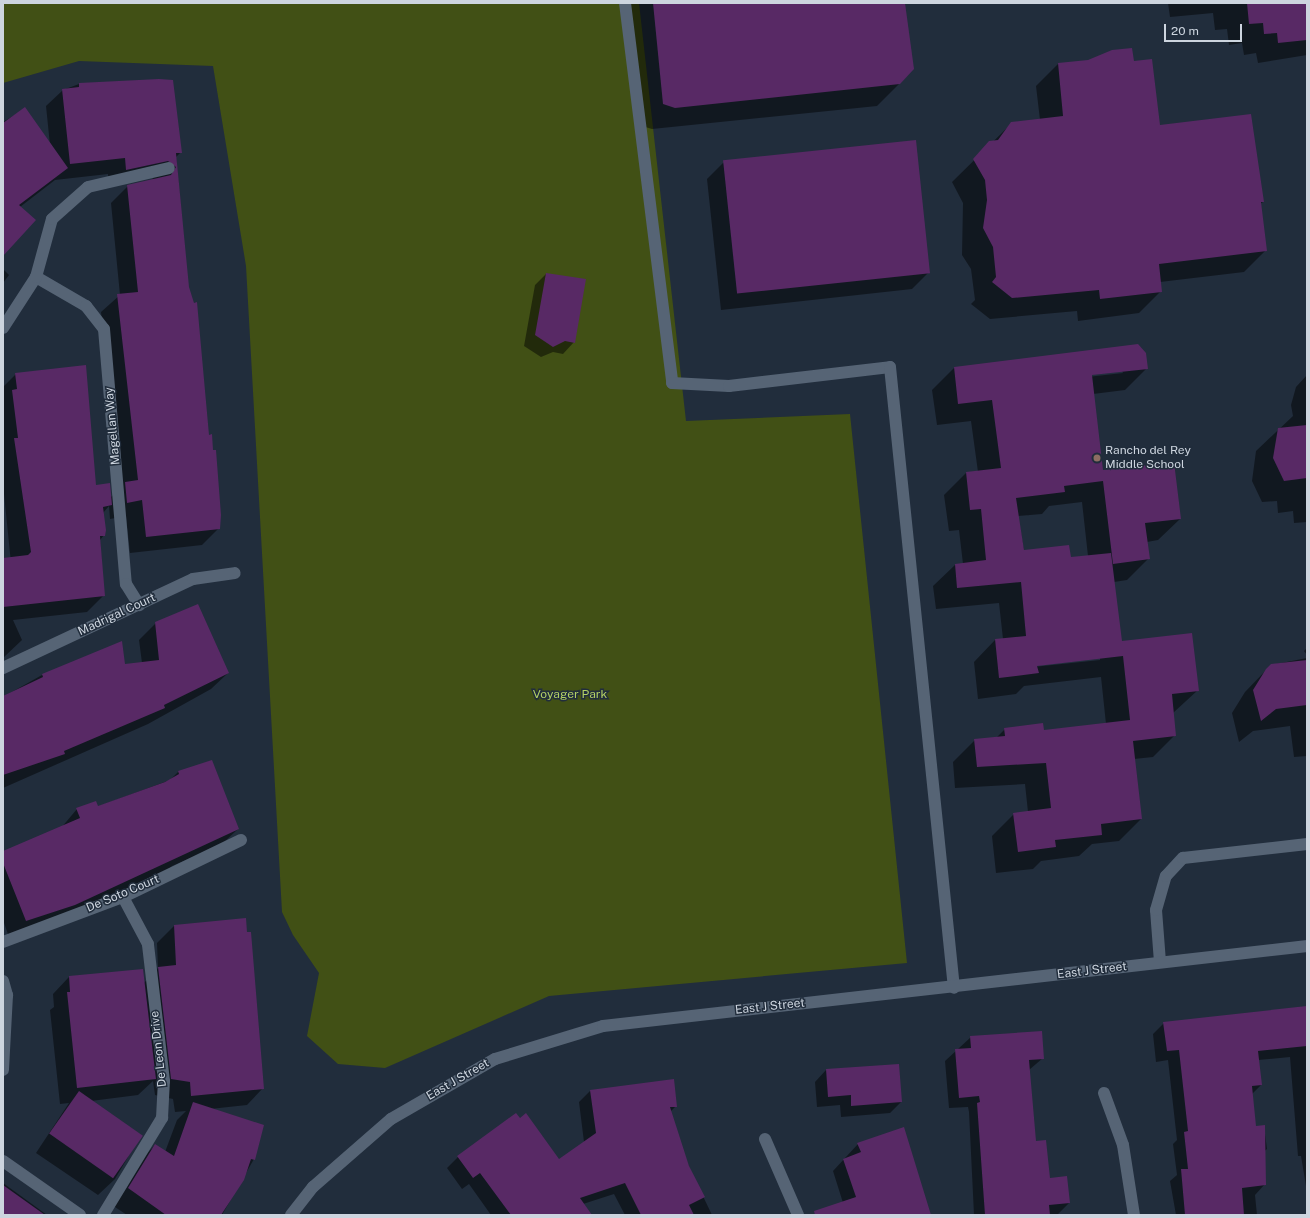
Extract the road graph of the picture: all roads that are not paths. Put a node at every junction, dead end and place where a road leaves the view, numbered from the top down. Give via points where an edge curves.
1 (626, 3) edge
2 (169, 168) dead end
3 (36, 277) junction
4 (3, 328) edge
5 (235, 573) dead end
6 (139, 605) junction
7 (3, 668) edge
8 (241, 840) dead end
9 (1307, 844) edge
10 (123, 896) junction
11 (3, 942) edge
12 (1307, 946) edge
13 (1160, 962) junction
14 (3, 981) edge
15 (954, 988) junction
16 (5, 996) edge
17 (3, 1070) edge
18 (1104, 1093) dead end
19 (765, 1138) dead end
20 (3, 1161) edge
21 (80, 1215) edge
22 (102, 1215) edge
23 (291, 1215) edge
24 (798, 1215) edge
25 (1134, 1215) edge

1 - 15 street via 672,382 728,386 890,367
2 - 3 street via 88,186 52,219
3 - 4 street
3 - 6 street, Magellan Way via 86,306 104,329 126,584
5 - 6 street, Madrigal Court via 193,580
6 - 7 street, Madrigal Court
8 - 10 street, De Soto Court
9 - 13 street via 1183,858 1166,876 1156,910
10 - 11 street, De Soto Court
10 - 22 street, De Leon Drive via 148,944 164,1081 162,1118
12 - 13 street, East J Street
13 - 15 street, East J Street
14 - 16 street
15 - 23 street, East J Street via 603,1026 495,1059 391,1119 313,1187
16 - 17 street
18 - 25 street via 1123,1145
19 - 24 street
20 - 21 street

